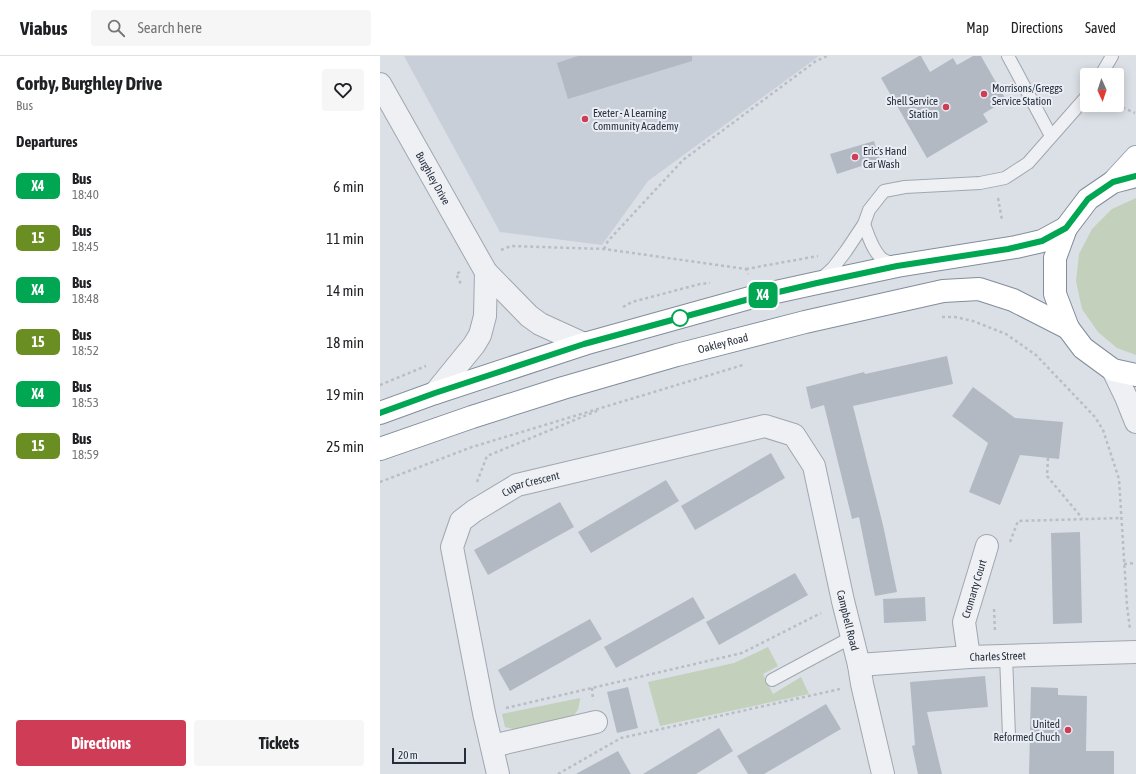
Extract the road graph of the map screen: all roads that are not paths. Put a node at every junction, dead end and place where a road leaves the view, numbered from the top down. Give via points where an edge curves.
1 (1008, 56) edge
2 (1112, 56) edge
3 (1105, 68) edge
4 (380, 84) edge
5 (1080, 104) edge
6 (1051, 136) junction
7 (1136, 157) edge
8 (1136, 176) edge
9 (1113, 182) junction
10 (864, 224) junction
11 (1066, 228) junction
12 (897, 266) junction
13 (486, 272) junction
14 (817, 283) junction
15 (1068, 328) junction
16 (584, 344) junction
17 (1113, 370) junction
18 (1136, 375) edge
19 (435, 393) junction
20 (380, 413) edge
21 (1136, 422) edge
22 (380, 449) edge
23 (814, 466) joint
24 (987, 546) dead end
25 (852, 637) junction
26 (1134, 652) edge
27 (1002, 656) junction
28 (969, 657) junction
29 (860, 675) junction
30 (772, 680) dead end
31 (596, 722) dead end
32 (1009, 736) dead end
33 (492, 746) junction
34 (498, 774) edge
35 (883, 774) edge

1 - 6 lane
2 - 3 lane
4 - 13 street, Burghley Drive
5 - 6 lane
6 - 10 lane via 1028,162 1004,178 980,183 904,187 884,191 869,210
7 - 9 main road
8 - 9 main road
9 - 11 main road via 1088,199
10 - 12 lane via 878,255
10 - 14 lane via 833,268
11 - 12 main road via 1042,241 1008,249
11 - 15 main road via 1055,258 1055,294
12 - 14 main road
13 - 16 street, Burghley Drive via 528,316
13 - 19 street via 485,316 480,335
14 - 16 main road
15 - 17 main road via 1083,348
15 - 22 main road, Oakley Road via 1013,300 979,289 943,291 677,354 563,388
16 - 19 main road
17 - 18 main road
17 - 21 street
19 - 20 main road
23 - 25 street, Campbell Road
23 - 33 street, Cupar Crescent via 794,435 765,426 517,485 461,521 452,546
24 - 28 street, Cromarty Court via 964,622
25 - 29 street, Campbell Road
25 - 30 lane
26 - 27 street, Charles Street
27 - 28 street, Charles Street
27 - 32 lane
28 - 29 street, Charles Street
29 - 35 street, Campbell Road
31 - 33 street
33 - 34 street, Cupar Crescent

